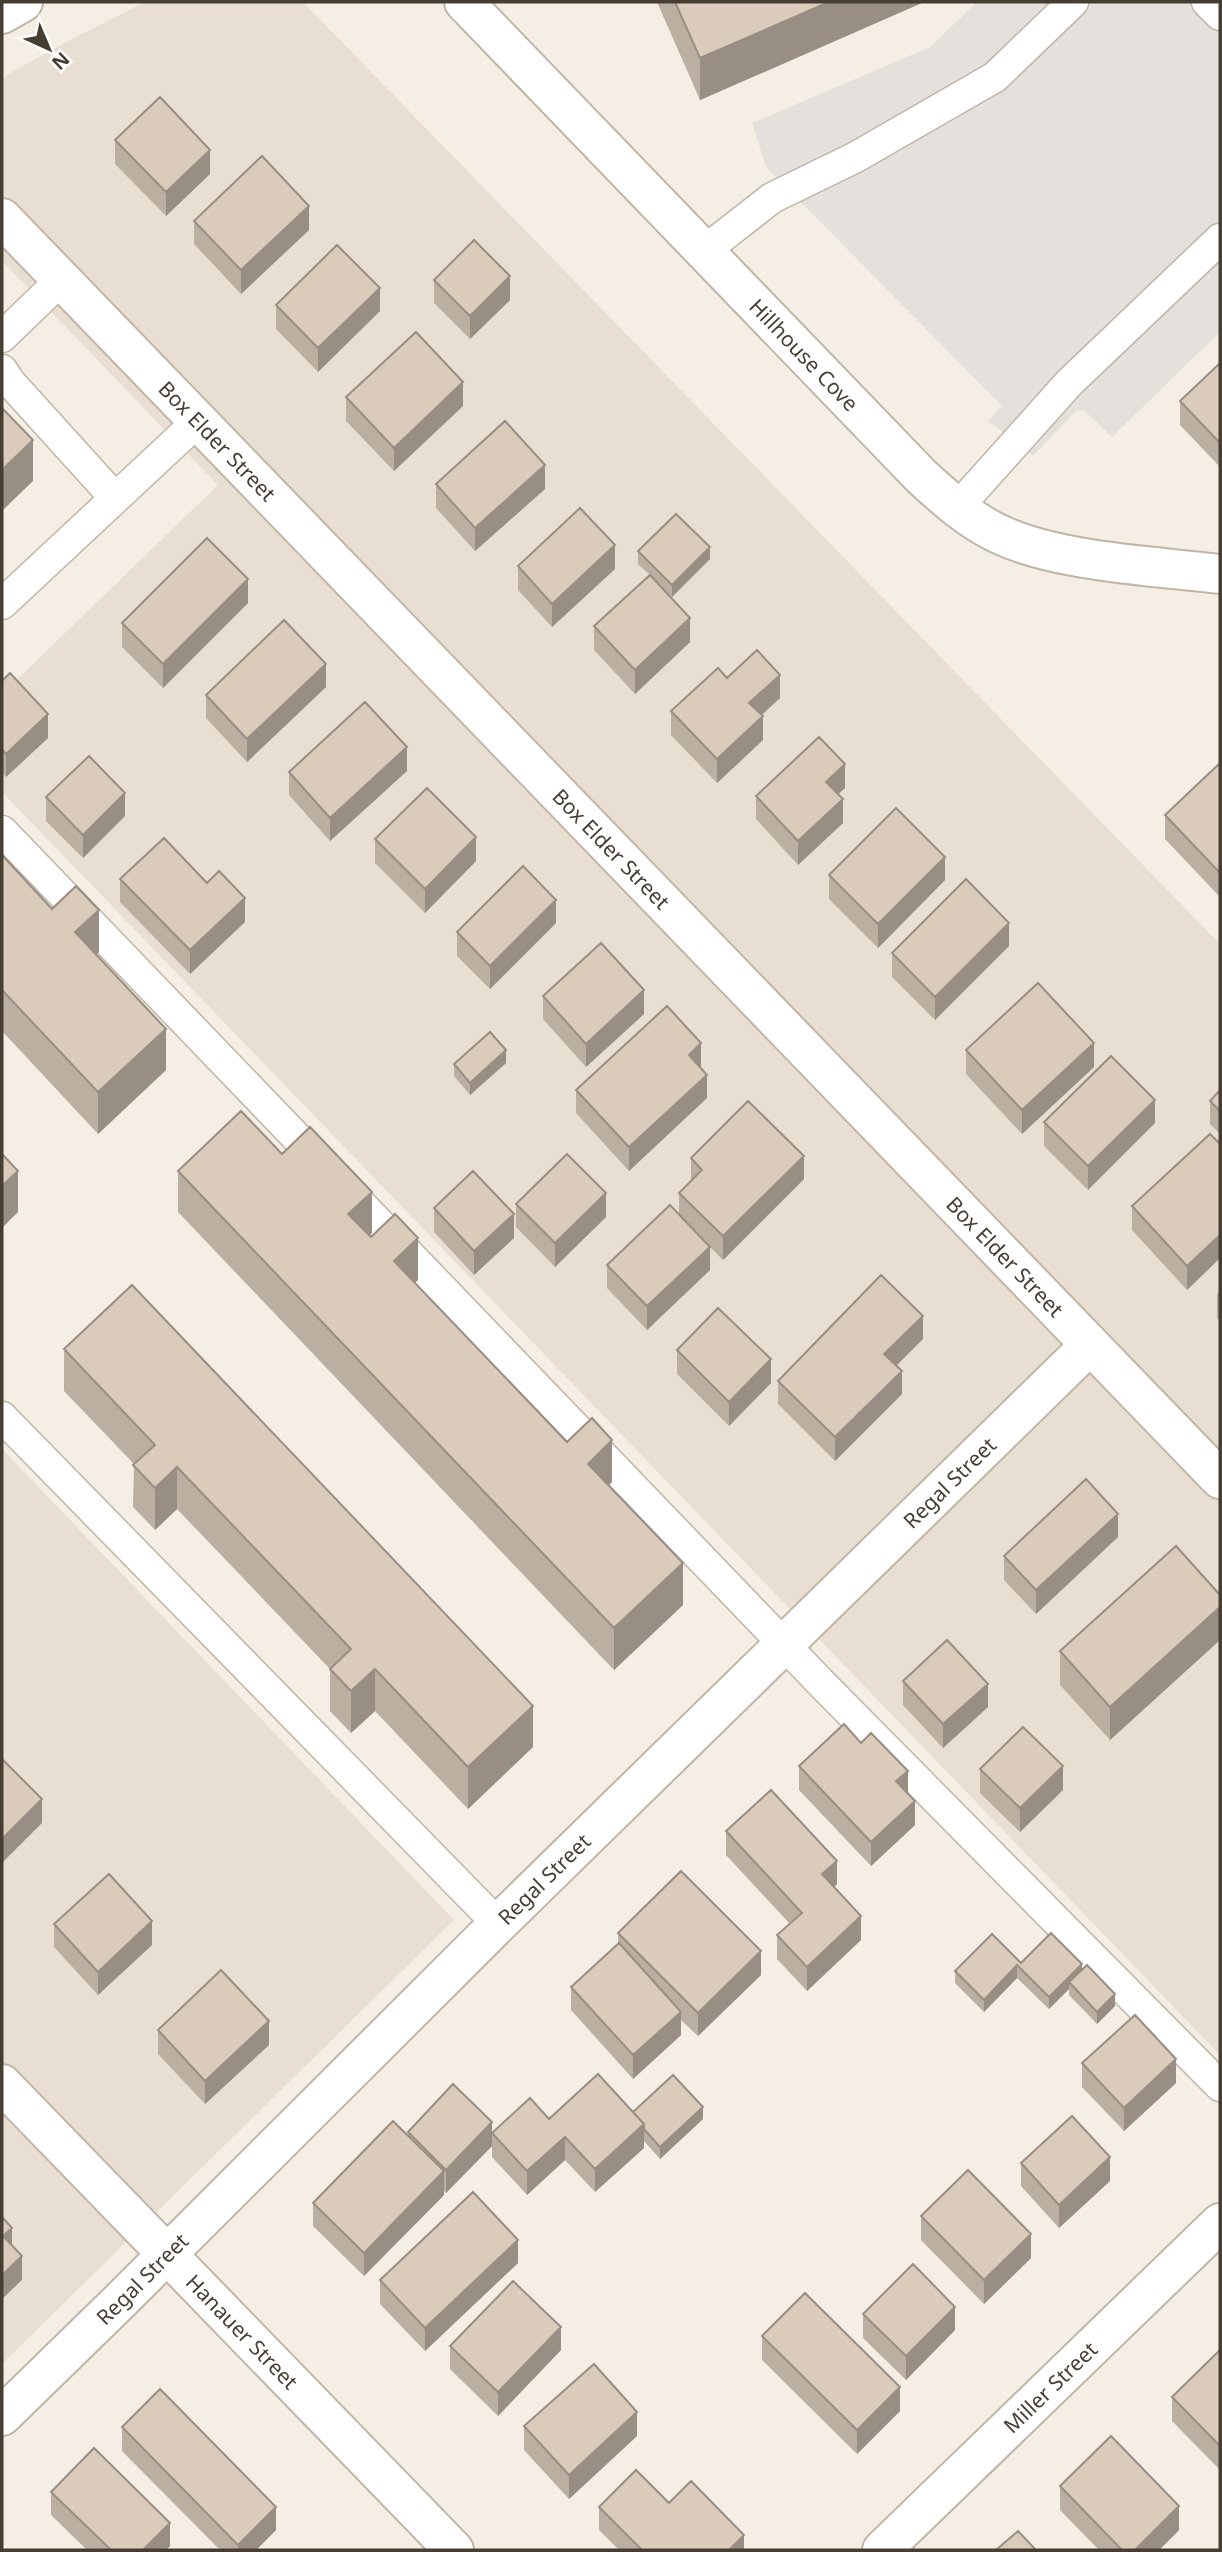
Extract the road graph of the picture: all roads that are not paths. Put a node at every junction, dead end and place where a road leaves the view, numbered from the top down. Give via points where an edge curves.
1 (23, 2) edge
2 (464, 2) edge
3 (1073, 2) edge
4 (1207, 2) edge
5 (2, 14) edge
6 (1220, 15) edge
7 (2, 218) edge
8 (1220, 239) edge
9 (704, 251) junction
10 (61, 280) junction
11 (2, 337) edge
12 (2, 370) edge
13 (197, 422) junction
14 (115, 498) junction
15 (957, 508) junction
16 (1220, 574) edge
17 (2, 604) edge
18 (2, 831) edge
19 (1090, 1345) junction
20 (2, 1417) edge
21 (1220, 1479) edge
22 (785, 1646) junction
23 (498, 1924) junction
24 (2, 2084) edge
25 (1220, 2086) edge
26 (1220, 2223) edge
27 (166, 2255) junction
28 (2, 2416) edge
29 (454, 2550) edge
30 (882, 2550) edge

1 - 5 street
2 - 9 street, Hillhouse Cove
3 - 9 lane via 995,77 856,157 772,198
4 - 6 lane
7 - 10 street, Box Elder Street
8 - 15 lane via 1069,383
9 - 15 street, Hillhouse Cove
10 - 11 lane
10 - 13 street, Box Elder Street
12 - 14 lane
13 - 14 lane
13 - 19 street, Box Elder Street
14 - 17 lane
15 - 16 street, Hillhouse Cove via 999,534 1045,550
18 - 22 lane
19 - 21 street, Box Elder Street
19 - 22 street, Regal Street
20 - 23 lane
22 - 23 street, Regal Street
22 - 25 lane
23 - 27 street, Regal Street
24 - 27 street, Hanauer Street
26 - 30 street, Miller Street
27 - 28 street, Regal Street
27 - 29 street, Hanauer Street

